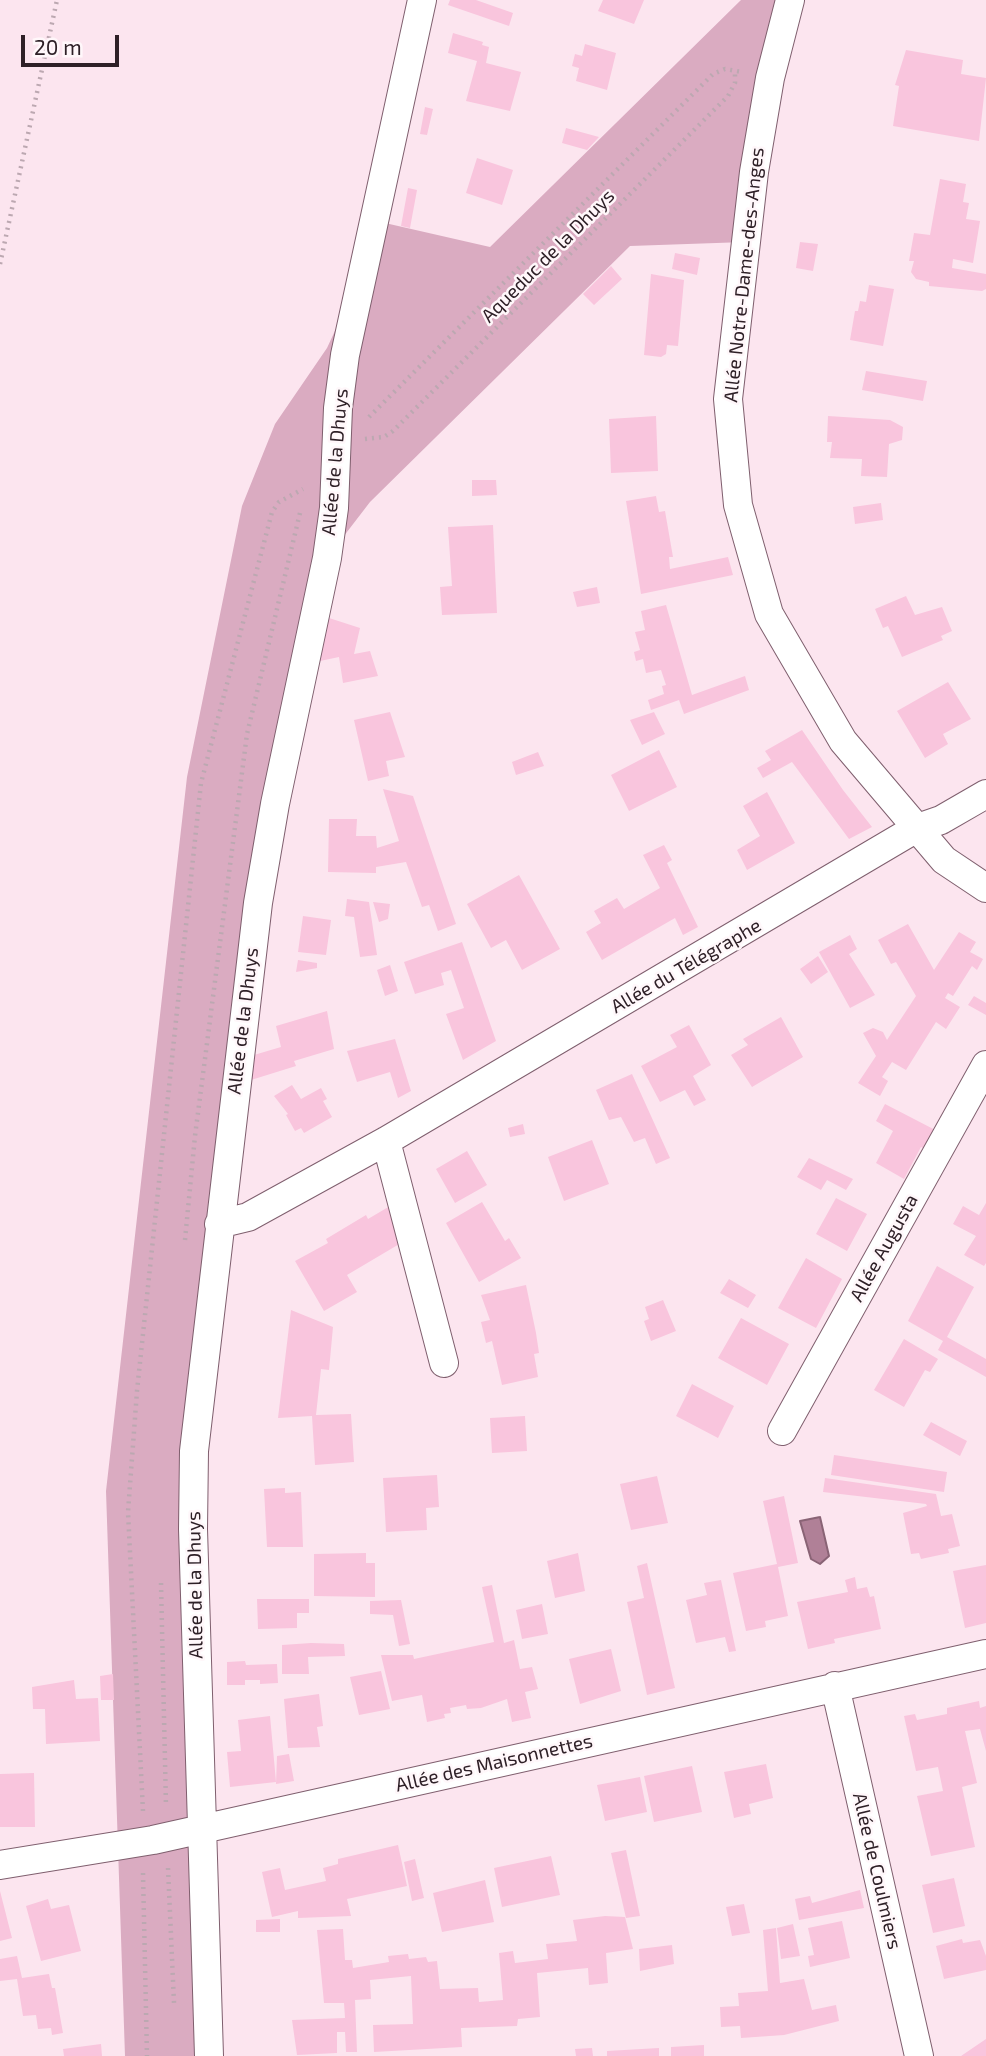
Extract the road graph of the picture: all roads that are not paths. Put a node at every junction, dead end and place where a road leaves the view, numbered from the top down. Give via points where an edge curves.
1 (422, 0) edge
2 (790, 0) edge
3 (986, 794) edge
4 (915, 829) junction
5 (986, 888) edge
6 (986, 1065) edge
7 (386, 1141) junction
8 (219, 1224) junction
9 (444, 1363) dead end
10 (782, 1431) dead end
11 (986, 1654) edge
12 (835, 1686) junction
13 (200, 1829) junction
14 (0, 1864) edge
15 (209, 2056) edge
16 (919, 2056) edge

1 - 8 street, Allée de la Dhuys via 345,355 327,558 258,903
2 - 4 street, Allée Notre-Dame-des-Anges via 756,160 730,373 728,399 738,505 769,614 843,741
3 - 4 street, Allée du Télégraphe via 942,820
4 - 5 street, Allée Notre-Dame-des-Anges via 944,860
4 - 7 street, Allée du Télégraphe
6 - 10 street, Allée Augusta
7 - 8 street, Allée du Télégraphe via 248,1217
7 - 9 street
8 - 13 street, Allée de la Dhuys via 194,1451
11 - 12 street, Allée des Maisonnettes
12 - 13 street, Allée des Maisonnettes
12 - 16 street, Allée de Coulmiers
13 - 14 street, Allée des Maisonnettes
13 - 15 street, Allée de la Dhuys

